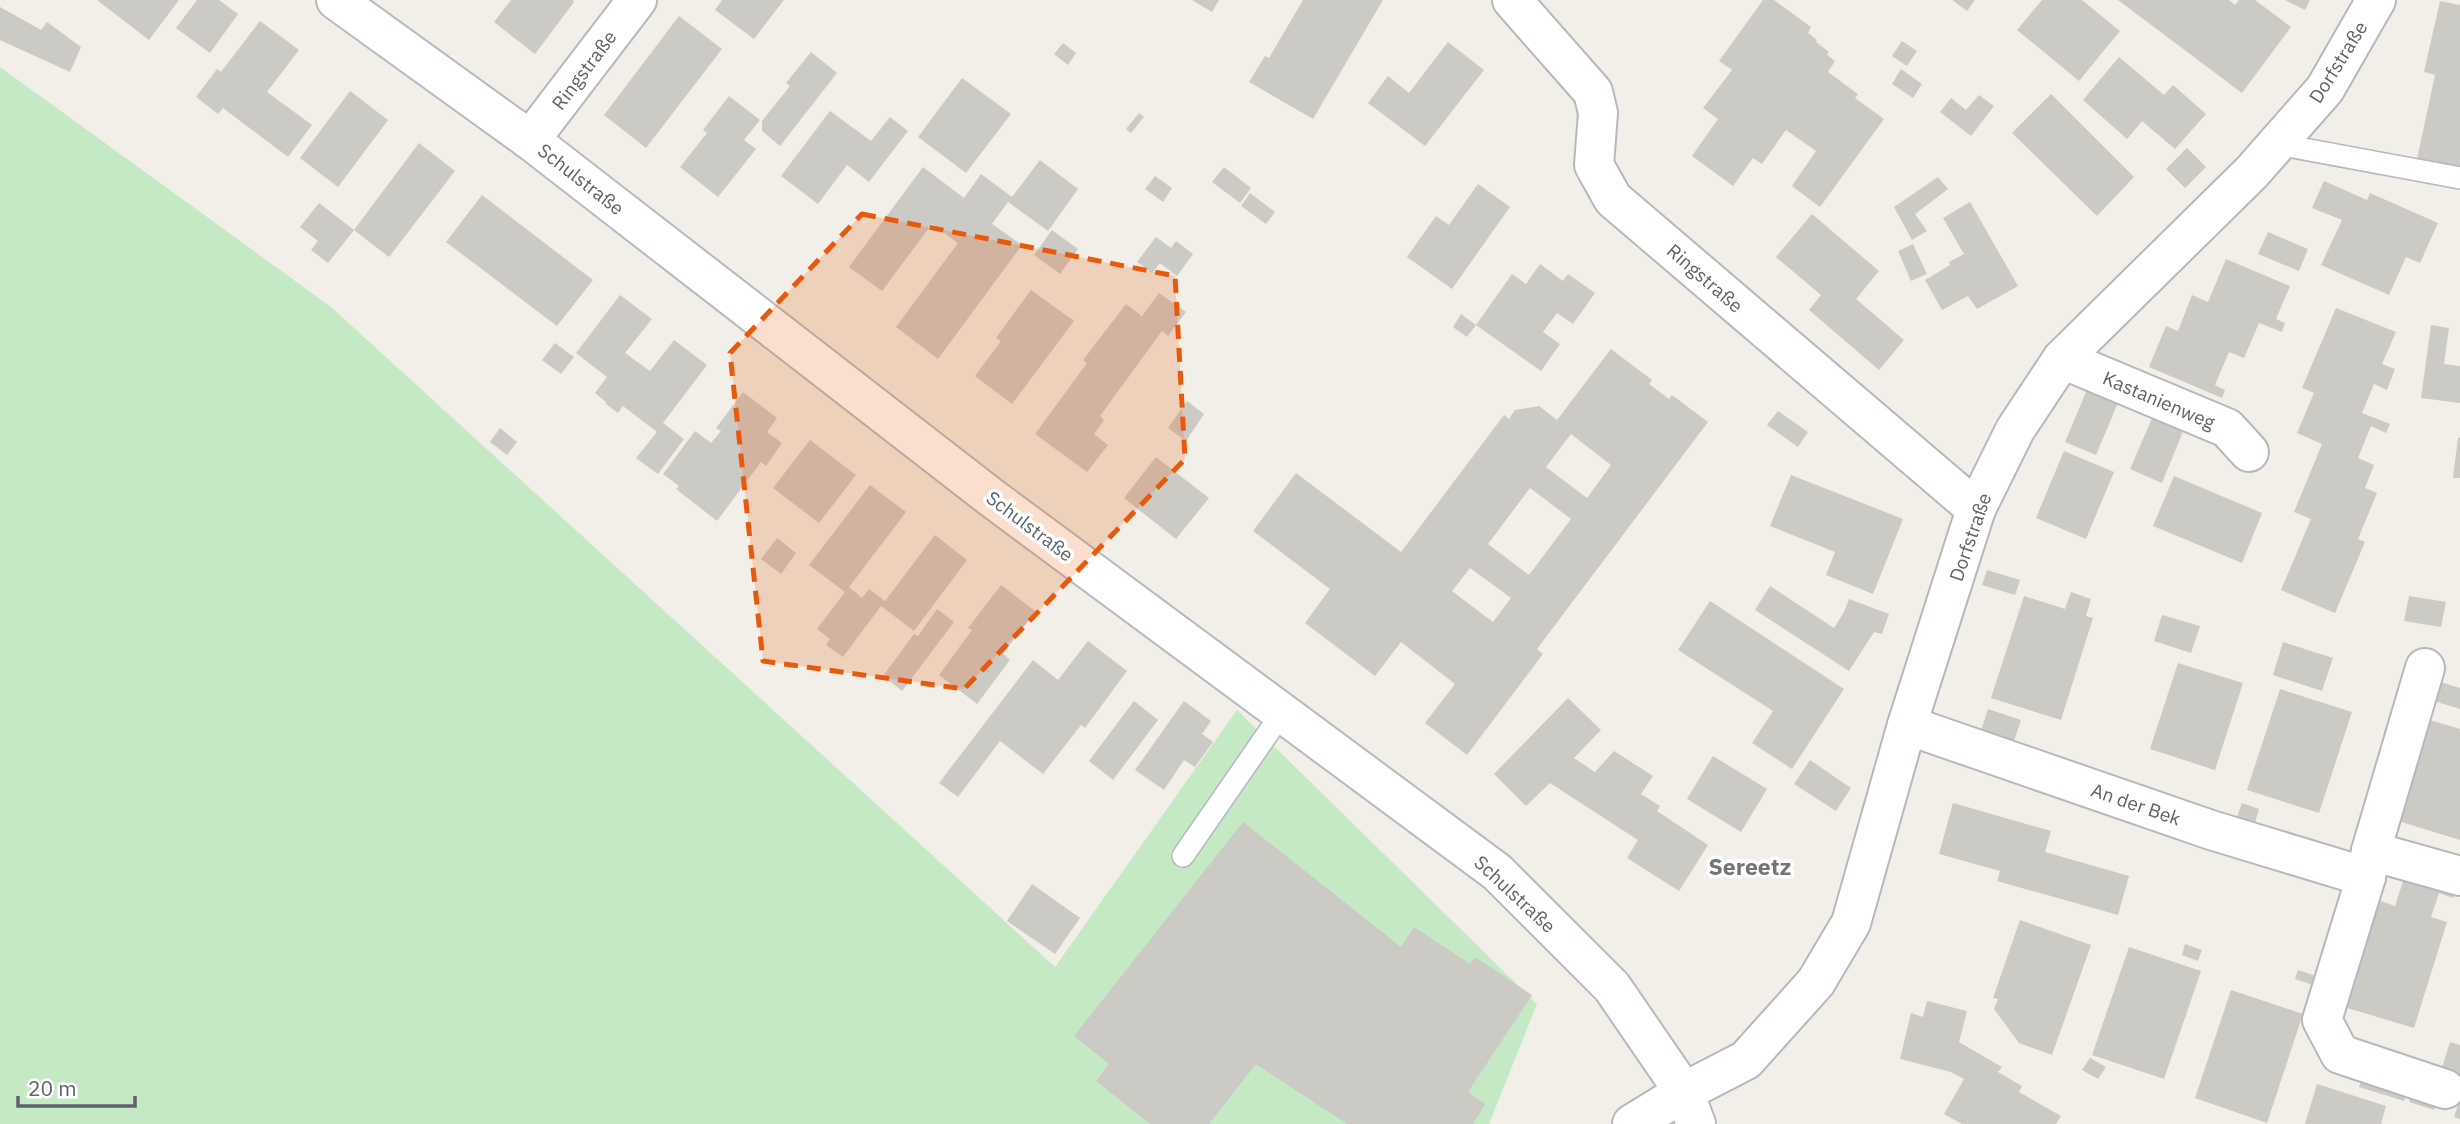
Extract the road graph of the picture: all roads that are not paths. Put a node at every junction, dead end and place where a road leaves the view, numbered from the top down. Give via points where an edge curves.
1 (336, 0) edge
2 (637, 0) edge
3 (1512, 0) edge
4 (2376, 0) edge
5 (530, 140) junction
6 (2277, 144) junction
7 (2460, 178) edge
8 (2062, 359) junction
9 (2249, 452) dead end
10 (1976, 509) junction
11 (2425, 668) dead end
12 (1282, 712) junction
13 (1907, 725) junction
14 (1183, 856) dead end
15 (2368, 864) junction
16 (2460, 876) edge
17 (2445, 1089) dead end
18 (1690, 1108) edge
19 (1632, 1124) edge

1 - 5 street, Schulstraße
2 - 5 street, Ringstraße
3 - 10 street, Ringstraße via 1593,92 1598,113 1594,165 1613,199
4 - 6 street, Dorfstraße via 2325,89
5 - 12 street, Schulstraße via 992,498
6 - 7 lane
6 - 8 street, Dorfstraße
8 - 9 street, Kastanienweg via 2227,428
8 - 10 street, Dorfstraße via 2015,430
10 - 13 street, Dorfstraße
11 - 15 street
12 - 14 lane
12 - 18 street, Schulstraße via 1497,873 1612,988
13 - 15 street, An der Bek via 2211,830
13 - 18 street, Dorfstraße via 1851,923 1815,982 1746,1060
15 - 16 street, An der Bek
15 - 17 street via 2322,1020 2340,1054
18 - 19 street, Dorfstraße

